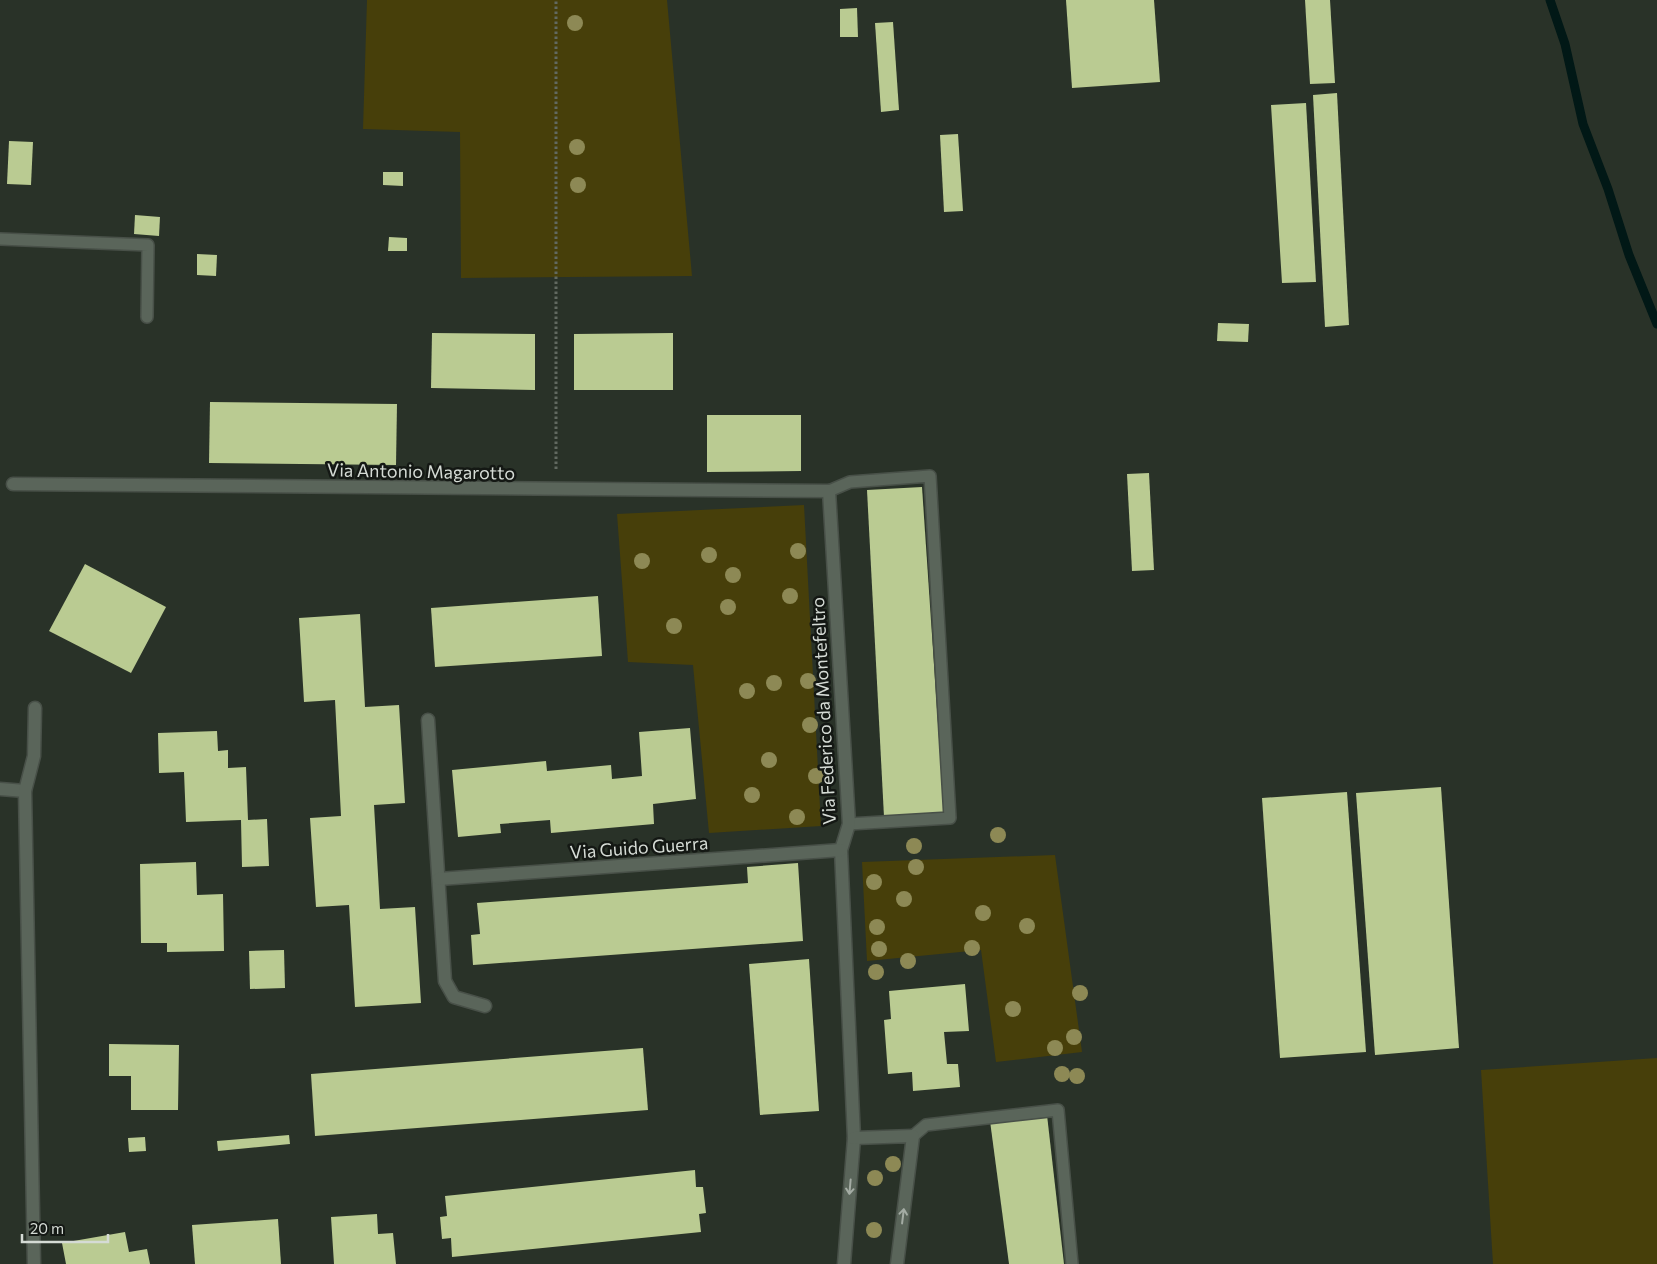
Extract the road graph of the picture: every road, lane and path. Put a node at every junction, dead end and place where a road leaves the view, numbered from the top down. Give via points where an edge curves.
1 (556, 0) edge
2 (0, 239) edge
3 (147, 317) dead end
4 (13, 484) dead end
5 (556, 490) junction
6 (829, 491) junction
7 (35, 708) dead end
8 (428, 720) dead end
9 (0, 789) edge
10 (25, 791) junction
11 (850, 824) junction
12 (841, 850) junction
13 (439, 879) junction
14 (486, 1006) dead end
15 (913, 1136) junction
16 (854, 1138) junction
17 (34, 1264) edge
18 (844, 1264) edge
19 (897, 1264) edge
20 (1072, 1264) edge

1 - 5 path
2 - 3 lane via 148,245
4 - 5 street, Via Antonio Magarotto
5 - 6 street, Via Antonio Magarotto
6 - 11 street, Via Federico da Montefeltro
6 - 11 lane via 850,482 930,476 950,818
7 - 10 street via 34,756
8 - 13 street
9 - 10 street
10 - 17 street
11 - 12 street, Via Federico da Montefeltro
12 - 13 street, Via Guido Guerra
12 - 16 street, Via Federico da Montefeltro
13 - 14 street via 445,981 454,997
15 - 16 street
19 -> 15 street
15 - 20 lane via 926,1125 1058,1110
16 -> 18 street, Via Federico da Montefeltro

